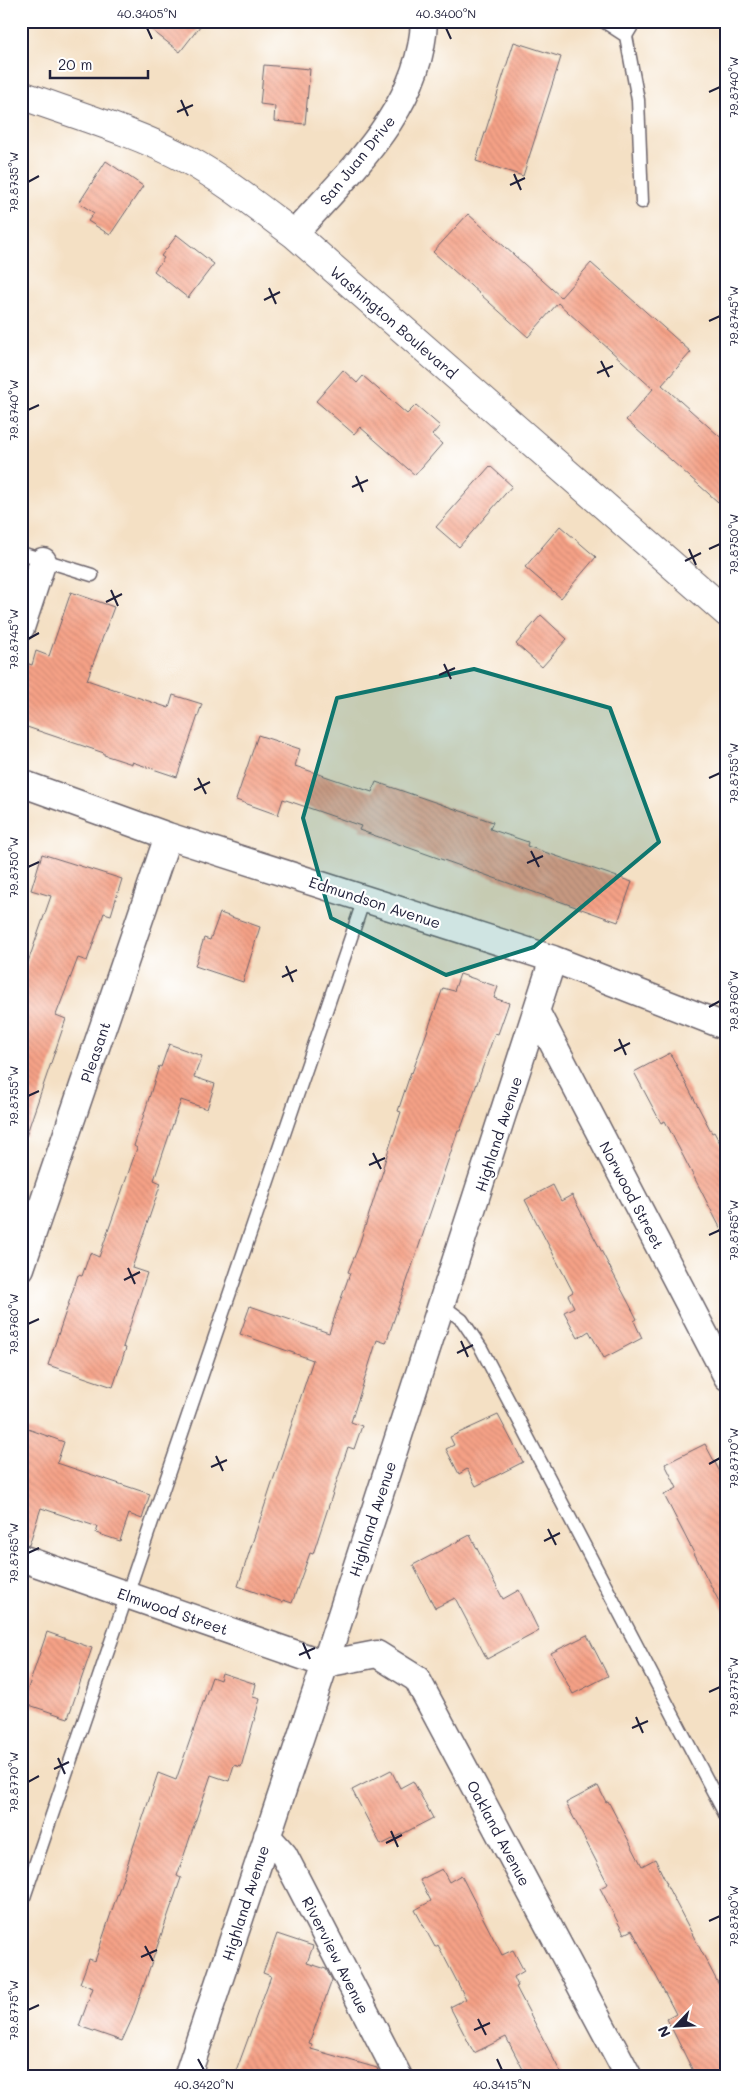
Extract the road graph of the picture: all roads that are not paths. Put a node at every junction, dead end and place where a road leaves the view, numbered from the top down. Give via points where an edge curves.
1 (424, 21) edge
2 (603, 21) edge
3 (635, 21) edge
4 (626, 36) junction
5 (21, 95) edge
6 (642, 202) dead end
7 (294, 234) junction
8 (32, 557) edge
9 (92, 576) dead end
10 (727, 613) edge
11 (21, 628) edge
12 (21, 783) edge
13 (168, 836) junction
14 (364, 899) junction
15 (554, 959) junction
16 (537, 1013) junction
17 (727, 1027) edge
18 (21, 1268) edge
19 (442, 1305) junction
20 (727, 1376) edge
21 (21, 1558) edge
22 (127, 1595) junction
23 (325, 1664) junction
24 (727, 1818) edge
25 (267, 1836) junction
26 (21, 1906) edge
27 (187, 2077) edge
28 (399, 2077) edge
29 (629, 2077) edge

1 - 7 street, San Juan Drive via 416,70 396,112 368,151
2 - 4 lane
3 - 4 lane
4 - 6 lane via 638,100
5 - 7 street, Washington Boulevard via 144,139 187,160 226,183
7 - 10 street, Washington Boulevard
8 - 9 lane
8 - 11 street
12 - 13 street, Edmundson Avenue
13 - 14 street, Edmundson Avenue
13 - 18 street, Pleasant
14 - 15 street, Edmundson Avenue
14 - 22 lane
15 - 16 street, Highland Avenue
15 - 17 street, Edmundson Avenue
16 - 19 street, Highland Avenue
16 - 20 street, Norwood Street
19 - 23 street, Highland Avenue
19 - 24 lane via 462,1320 481,1348
21 - 22 street, Elmwood Street
22 - 23 street, Elmwood Street
22 - 26 lane
23 - 25 street, Highland Avenue
23 - 29 street, Oakland Avenue via 377,1654 417,1679
25 - 27 street, Highland Avenue
25 - 28 street, Riverview Avenue via 284,1855

